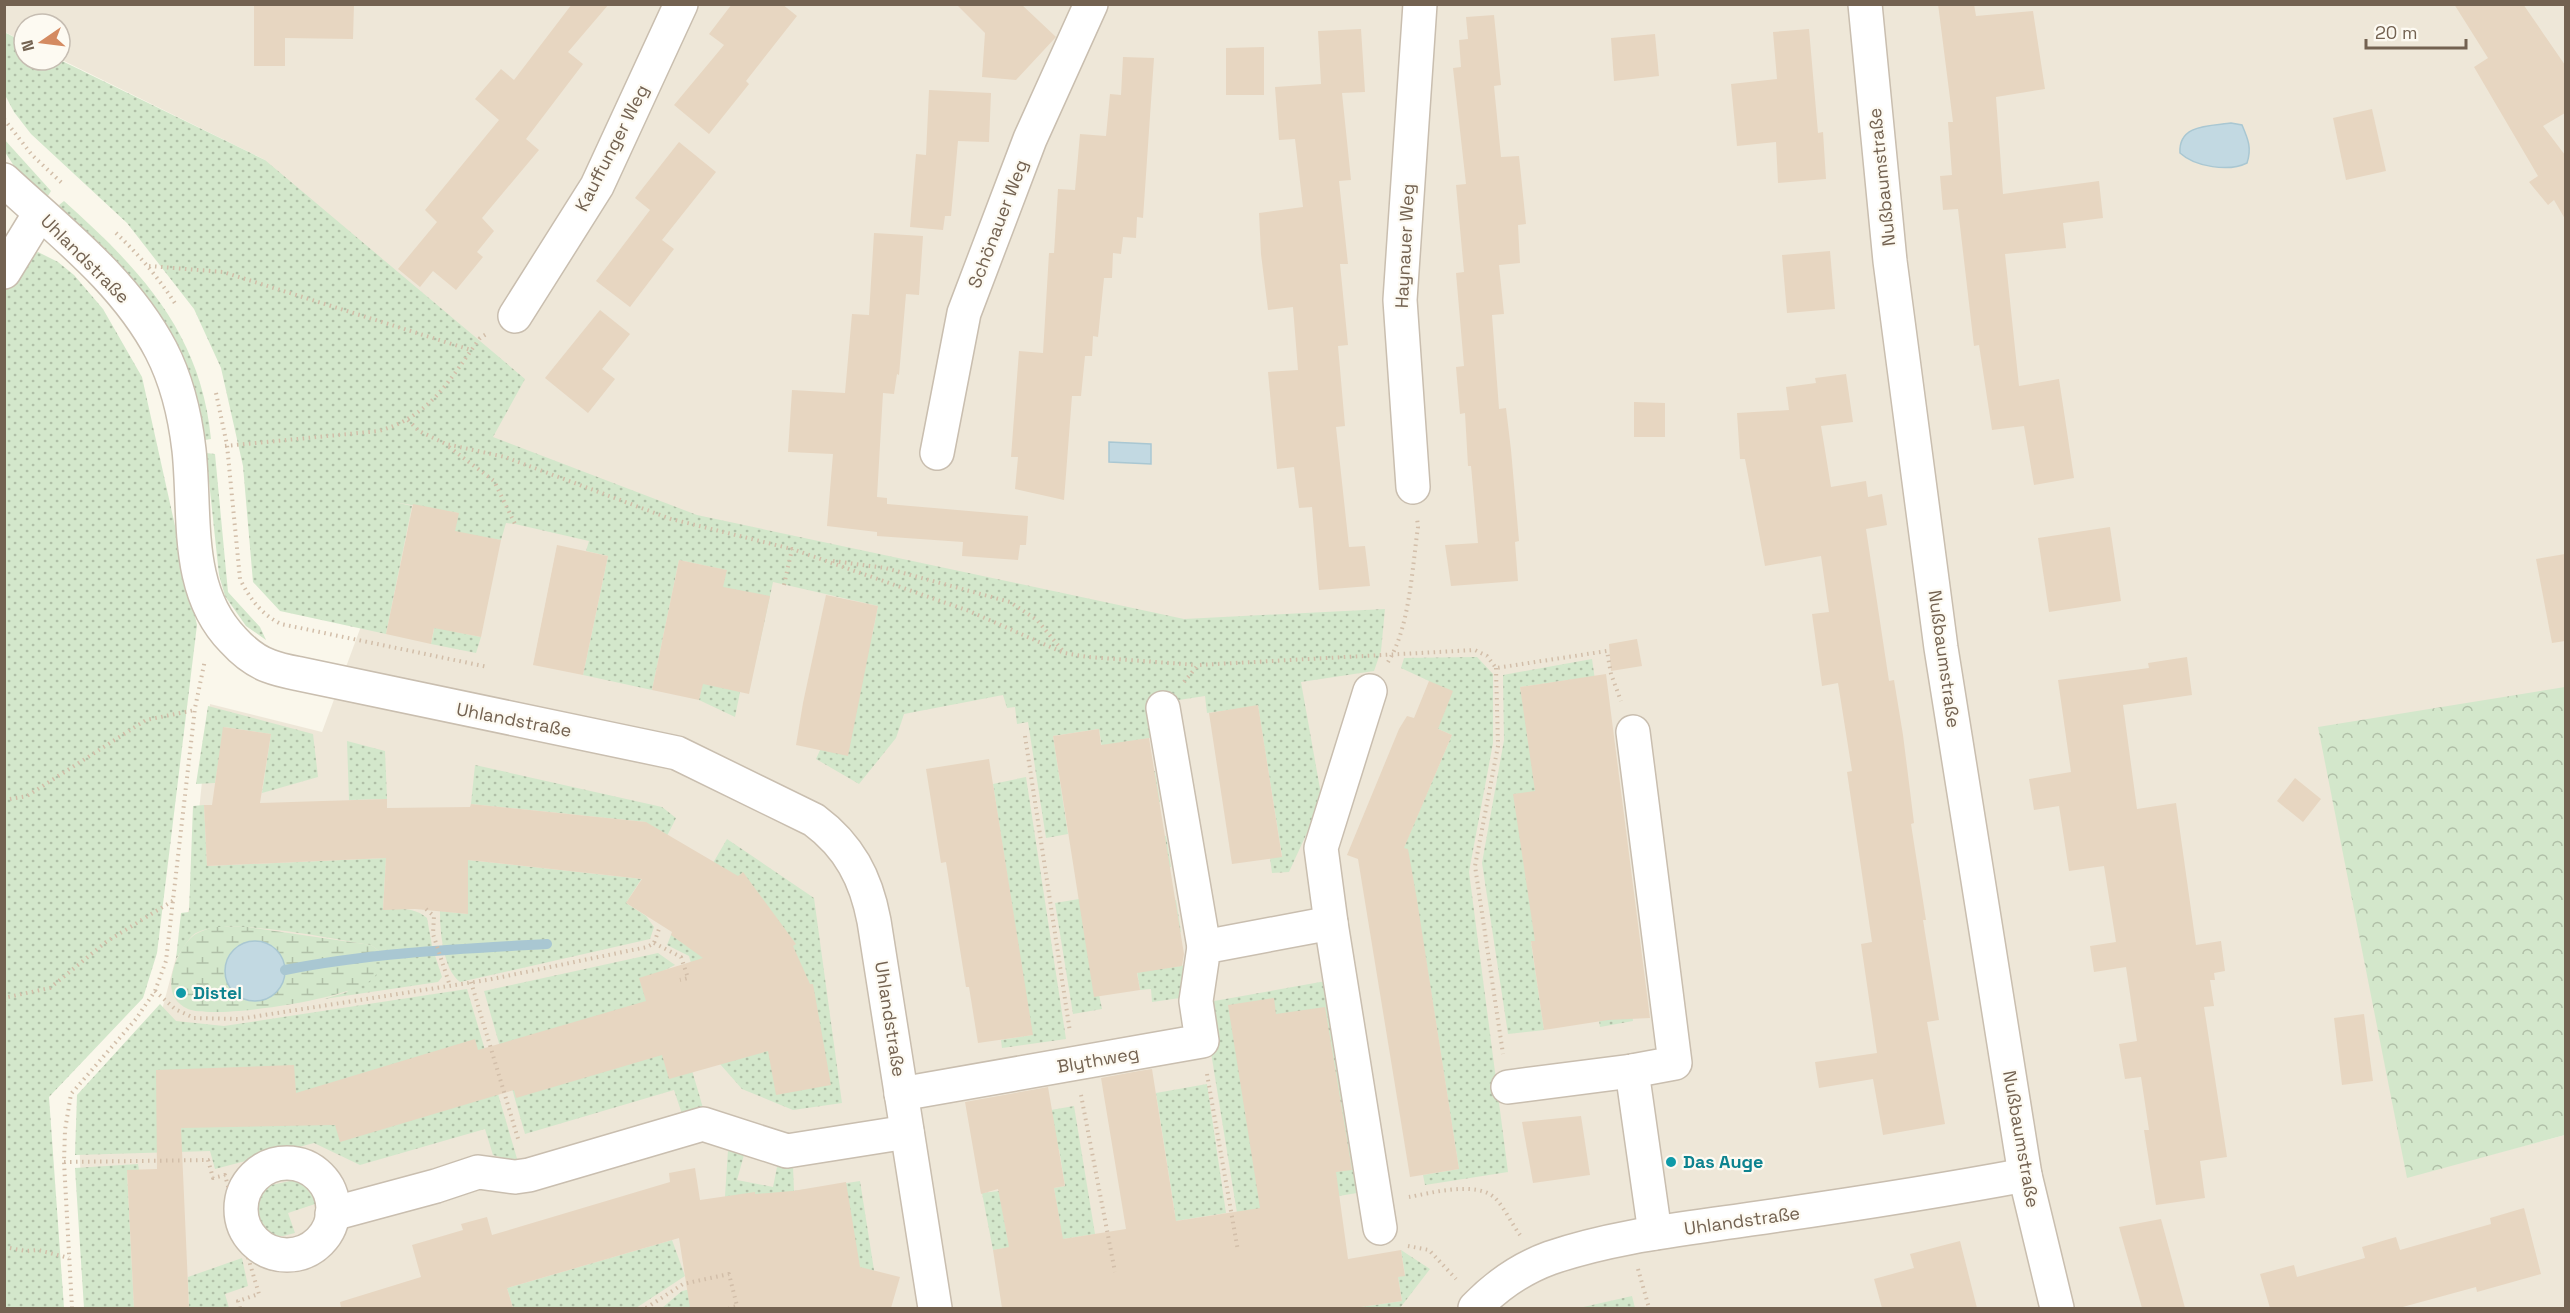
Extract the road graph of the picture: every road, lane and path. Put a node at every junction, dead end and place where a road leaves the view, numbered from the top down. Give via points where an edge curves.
1 (681, 4) edge
2 (1091, 4) edge
3 (1420, 4) edge
4 (1865, 4) edge
5 (4, 119) edge
6 (4, 180) edge
7 (65, 186) dead end
8 (40, 213) junction
9 (111, 229) dead end
10 (148, 266) junction
11 (4, 273) edge
12 (179, 308) dead end
13 (515, 316) joint
14 (471, 350) junction
15 (213, 383) dead end
16 (408, 420) junction
17 (446, 444) junction
18 (227, 445) junction
19 (189, 450) junction
20 (937, 453) dead end
21 (1413, 487) joint
22 (515, 524) dead end
23 (792, 549) junction
24 (826, 561) junction
25 (784, 585) dead end
26 (213, 615) junction
27 (1065, 652) junction
28 (1393, 654) junction
29 (1197, 665) junction
30 (488, 667) dead end
31 (1496, 668) junction
32 (1370, 691) joint
33 (1163, 708) joint
34 (195, 710) junction
35 (1633, 732) joint
36 (1025, 736) dead end
37 (4, 800) edge
38 (174, 900) junction
39 (426, 909) dead end
40 (1331, 923) junction
41 (659, 929) dead end
42 (654, 943) junction
43 (1204, 947) junction
44 (680, 981) dead end
45 (471, 982) junction
46 (450, 986) junction
47 (155, 991) junction
48 (4, 1001) edge
49 (1202, 1041) junction
50 (1075, 1064) junction
51 (1632, 1071) junction
52 (1508, 1087) joint
53 (901, 1094) junction
54 (907, 1132) junction
55 (63, 1162) junction
56 (529, 1175) junction
57 (2025, 1176) junction
58 (333, 1214) junction
59 (1378, 1216) joint
60 (240, 1223) junction
61 (1642, 1236) junction
62 (1412, 1246) dead end
63 (4, 1247) edge
64 (1238, 1251) dead end
65 (69, 1258) junction
66 (1538, 1264) junction
67 (1114, 1272) dead end
68 (1477, 1306) edge
69 (72, 1308) edge
70 (240, 1308) edge
71 (646, 1308) edge
72 (729, 1308) edge
73 (935, 1308) edge
74 (1649, 1308) edge
75 (2057, 1308) edge

1 - 13 street, Kauffunger Weg via 597,186
2 - 20 street, Schönauer Weg via 1030,139 964,314
3 - 21 street, Haynauer Weg via 1400,300
4 - 57 street, Nußbaumstraße via 1890,261 1941,648
5 - 7 path via 32,155
6 - 8 street, Uhlandstraße
8 - 11 street
8 - 19 street, Uhlandstraße via 104,272 160,349 182,407
9 - 10 path
10 - 12 path
10 - 14 path via 223,272
13 - 14 path via 480,338
14 - 16 path via 439,394
15 - 18 path
16 - 17 path via 419,431
16 - 18 path via 379,431
17 - 22 path via 494,481
17 - 23 path via 505,457 671,519
18 - 19 path
18 - 30 path via 240,579 249,597 269,618 281,624
19 - 26 street, Uhlandstraße via 197,571
21 - 28 path via 1418,527 1405,613
23 - 24 path
23 - 25 path
24 - 27 path via 969,611
24 - 27 path via 885,568 1010,602 1037,620
26 - 34 path
26 - 53 street, Uhlandstraße via 244,651 268,666 677,753 814,820 846,849 870,898
27 - 29 path
28 - 29 path
28 - 31 path via 1475,650 1487,656
28 - 32 path
29 - 33 path
31 - 35 path via 1607,651 1611,674
31 - 52 path via 1498,746 1475,866
32 - 40 street via 1321,848
33 - 43 street
34 - 37 path via 146,720 27,796
34 - 38 path
35 - 51 street via 1675,1063
36 - 50 path
38 - 47 path via 166,961
38 - 48 path via 97,949 50,988
39 - 46 path via 434,916 433,934
40 - 43 street
40 - 59 street
41 - 42 path
42 - 44 path via 681,957 688,978
42 - 45 path
43 - 49 street via 1196,1001
45 - 46 path
45 - 56 path
46 - 47 path via 239,1019 194,1018 175,1009
47 - 55 path via 71,1094
49 - 50 street, Blythweg
49 - 64 path
50 - 53 street, Blythweg
50 - 67 path
51 - 52 street
51 - 61 street
53 - 54 street, Uhlandstraße
54 - 56 street via 787,1151 703,1124
54 - 73 street, Uhlandstraße
55 - 60 path via 208,1160 213,1178 225,1175
55 - 65 path
56 - 58 street via 478,1172
57 - 61 street, Uhlandstraße
57 - 75 street, Nußbaumstraße
58 - 60 street via 319,1242 307,1251 291,1255 261,1247
58 - 60 street via 332,1199 316,1174 304,1166 282,1164 261,1170 250,1180 243,1193
59 - 66 path via 1454,1189 1474,1190 1495,1198
60 - 70 path via 259,1294 238,1301
61 - 66 street, Uhlandstraße
61 - 74 path
62 - 68 path via 1429,1250
63 - 65 path
65 - 69 path
66 - 68 street, Uhlandstraße via 1502,1282
71 - 72 path via 683,1284 729,1274 737,1306

